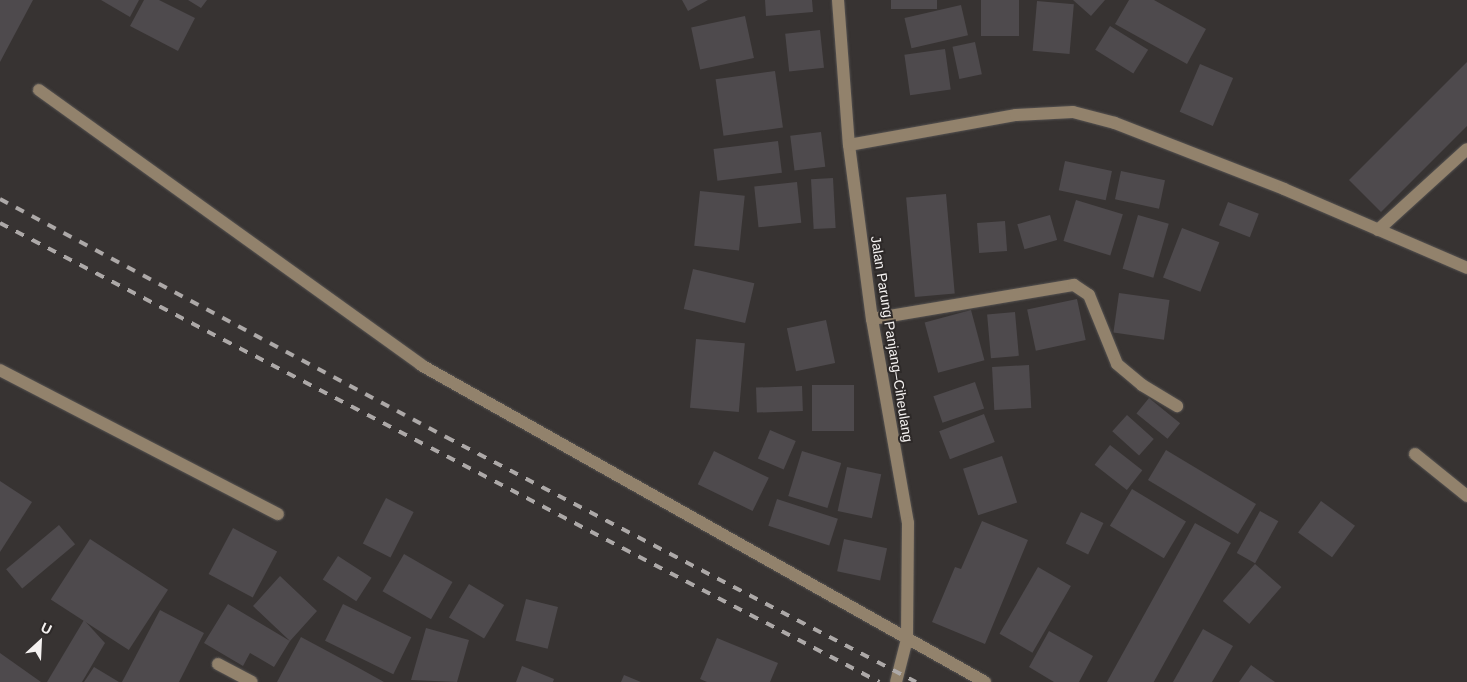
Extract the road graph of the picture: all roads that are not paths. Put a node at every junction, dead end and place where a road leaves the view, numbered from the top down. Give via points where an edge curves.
1 (838, 0) edge
2 (39, 90) dead end
3 (848, 145) junction
4 (1467, 149) edge
5 (1378, 230) junction
6 (1467, 268) edge
7 (872, 319) junction
8 (0, 370) edge
9 (1177, 406) dead end
10 (1415, 454) dead end
11 (1467, 496) edge
12 (278, 514) dead end
13 (907, 639) junction
14 (218, 664) dead end
15 (252, 682) edge
16 (896, 682) edge
17 (985, 682) edge

1 - 3 street, Jalan Parung Panjang–Ciheulang
2 - 13 street via 422,365
3 - 5 street via 1016,116 1073,112 1133,130
3 - 7 street, Jalan Parung Panjang–Ciheulang
4 - 5 street
5 - 6 street
7 - 9 street via 1074,285 1088,296 1117,364
7 - 13 street, Jalan Parung Panjang–Ciheulang via 908,523
8 - 12 street
10 - 11 street
13 - 16 street, Jalan Parung Panjang–Ciheulang
13 - 17 street
14 - 15 street

